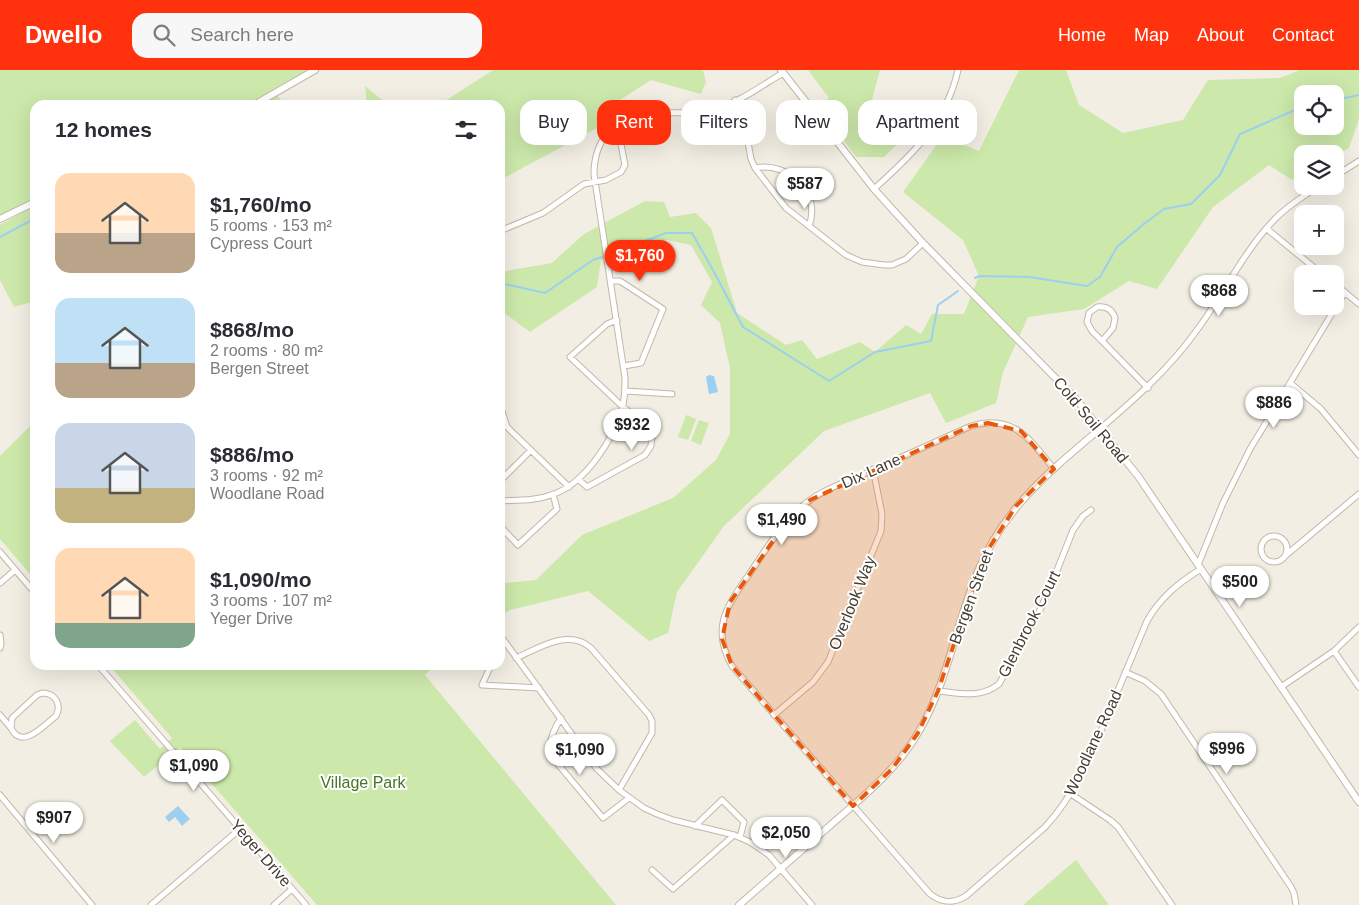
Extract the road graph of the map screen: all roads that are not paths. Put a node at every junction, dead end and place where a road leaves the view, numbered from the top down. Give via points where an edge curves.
1 (316, 70) edge
2 (958, 70) edge
3 (782, 71) edge
4 (263, 100) edge
5 (735, 100) edge
6 (600, 145) edge
7 (621, 145) edge
8 (748, 145) edge
9 (1359, 161) edge
10 (754, 168) junction
11 (1344, 170) edge
12 (595, 182) junction
13 (874, 188) junction
14 (1306, 195) edge
15 (30, 204) edge
16 (0, 219) edge
17 (809, 226) junction
18 (505, 229) edge
19 (1266, 229) junction
20 (923, 243) junction
21 (1311, 265) edge
22 (611, 281) junction
23 (1345, 292) joint
24 (1359, 304) edge
25 (617, 320) junction
26 (1102, 341) junction
27 (624, 366) junction
28 (1290, 383) junction
29 (1148, 388) junction
30 (625, 391) junction
31 (672, 394) dead end
32 (623, 407) junction
33 (505, 421) edge
34 (1101, 428) junction
35 (531, 450) junction
36 (1359, 455) edge
37 (1054, 468) junction
38 (873, 470) junction
39 (505, 476) edge
40 (578, 479) junction
41 (569, 486) junction
42 (553, 494) junction
43 (1359, 494) edge
44 (505, 501) edge
45 (1091, 510) dead end
46 (505, 531) edge
47 (0, 552) edge
48 (1285, 556) junction
49 (1200, 567) junction
50 (15, 570) junction
51 (0, 583) edge
52 (30, 587) edge
53 (1359, 627) edge
54 (0, 635) edge
55 (505, 644) edge
56 (0, 648) edge
57 (1334, 651) junction
58 (516, 658) junction
59 (102, 670) edge
60 (489, 670) edge
61 (1125, 672) junction
62 (1281, 687) junction
63 (1359, 687) edge
64 (539, 688) junction
65 (938, 691) junction
66 (0, 715) edge
67 (774, 715) junction
68 (561, 718) junction
69 (11, 728) junction
70 (619, 790) junction
71 (1071, 794) junction
72 (0, 795) edge
73 (629, 798) junction
74 (1359, 802) edge
75 (853, 806) junction
76 (695, 826) junction
77 (240, 829) junction
78 (734, 835) junction
79 (740, 837) junction
80 (781, 868) junction
81 (652, 870) dead end
82 (292, 889) junction
83 (92, 905) edge
84 (151, 905) edge
85 (274, 905) edge
86 (306, 905) edge
87 (739, 905) edge
88 (812, 905) edge
89 (1172, 905) edge
90 (1296, 905) edge

1 - 4 street
2 - 13 street via 946,104 930,132 909,157
3 - 5 street
3 - 13 street, Cold Soil Road
6 - 12 street via 594,165
7 - 12 street via 624,169 606,180
8 - 10 street
9 - 11 street
10 - 17 street via 786,208
10 - 17 street via 769,166 799,180 813,212
12 - 18 street via 584,184 543,213
12 - 22 street
13 - 20 street, Cold Soil Road
14 - 19 street, Bergen Street
15 - 16 street
17 - 20 street via 846,255 867,263 898,263
19 - 21 street
19 - 29 street, Bergen Street via 1198,330
20 - 34 street, Cold Soil Road via 1076,398
22 - 25 street
22 - 27 street via 620,281 663,309 641,363
23 - 24 street
23 - 28 street
25 - 27 street
25 - 32 street via 607,324 570,357
26 - 26 street via 1087,322 1089,313 1101,307 1110,310 1116,318 1114,328
26 - 29 street
27 - 30 street
28 - 36 street via 1321,409
28 - 49 street via 1236,476
29 - 34 street, Bergen Street
30 - 31 street
30 - 32 street
32 - 40 street via 604,445
32 - 40 street via 650,429 652,440 648,451 642,458 587,487
33 - 35 street via 507,427
34 - 37 street, Bergen Street
34 - 49 street, Cold Soil Road
35 - 39 street
35 - 41 street
37 - 38 street, Dix Lane via 1021,431 1005,424 988,423 971,426
37 - 65 street, Bergen Street via 1016,506 984,556
38 - 67 street, Overlook Way via 882,514 881,531 832,654 813,682
38 - 67 street, Dix Lane via 822,492 799,509 784,524 726,609 721,629 727,657
40 - 41 street
41 - 42 street
42 - 44 street via 532,500
42 - 46 street via 557,509 518,545
43 - 48 street
45 - 65 street, Glenbrook Court via 1073,530 1040,610 999,684 979,694
47 - 50 street
48 - 48 street via 1287,547 1278,536 1268,537 1262,544 1261,552 1266,560 1279,562
49 - 61 street, Woodlane Road via 1172,589 1153,610
49 - 62 street, Cold Soil Road
50 - 51 street
50 - 52 street
53 - 57 street
54 - 56 street
55 - 58 street
57 - 62 street
57 - 63 street
58 - 64 street
58 - 70 street via 562,639 582,640 649,715 652,733
59 - 77 street, Yeger Drive
60 - 64 street via 482,685
61 - 71 street, Woodlane Road via 1090,758
61 - 90 street via 1145,681 1160,694 1291,888
62 - 74 street, Cold Soil Road
64 - 68 street
65 - 75 street, Bergen Street via 929,714 906,752
66 - 69 street
67 - 75 street, Dix Lane
68 - 70 street via 598,769
68 - 73 street via 549,744 552,756 603,818
69 - 69 street via 16,735 30,737 56,716 58,701 47,693 37,695 15,714
70 - 73 street
71 - 75 street, Woodlane Road via 1045,827 966,896 954,902 941,901 930,894
71 - 89 street via 1118,827
72 - 83 street
73 - 76 street via 657,814
75 - 80 street, Bergen Street
76 - 78 street
76 - 79 street via 722,800 744,822
77 - 82 street, Yeger Drive
77 - 84 street
78 - 79 street
78 - 81 street via 673,889
79 - 80 street via 760,848
80 - 87 street, Bergen Street
80 - 88 street
82 - 85 street
82 - 86 street, Yeger Drive

